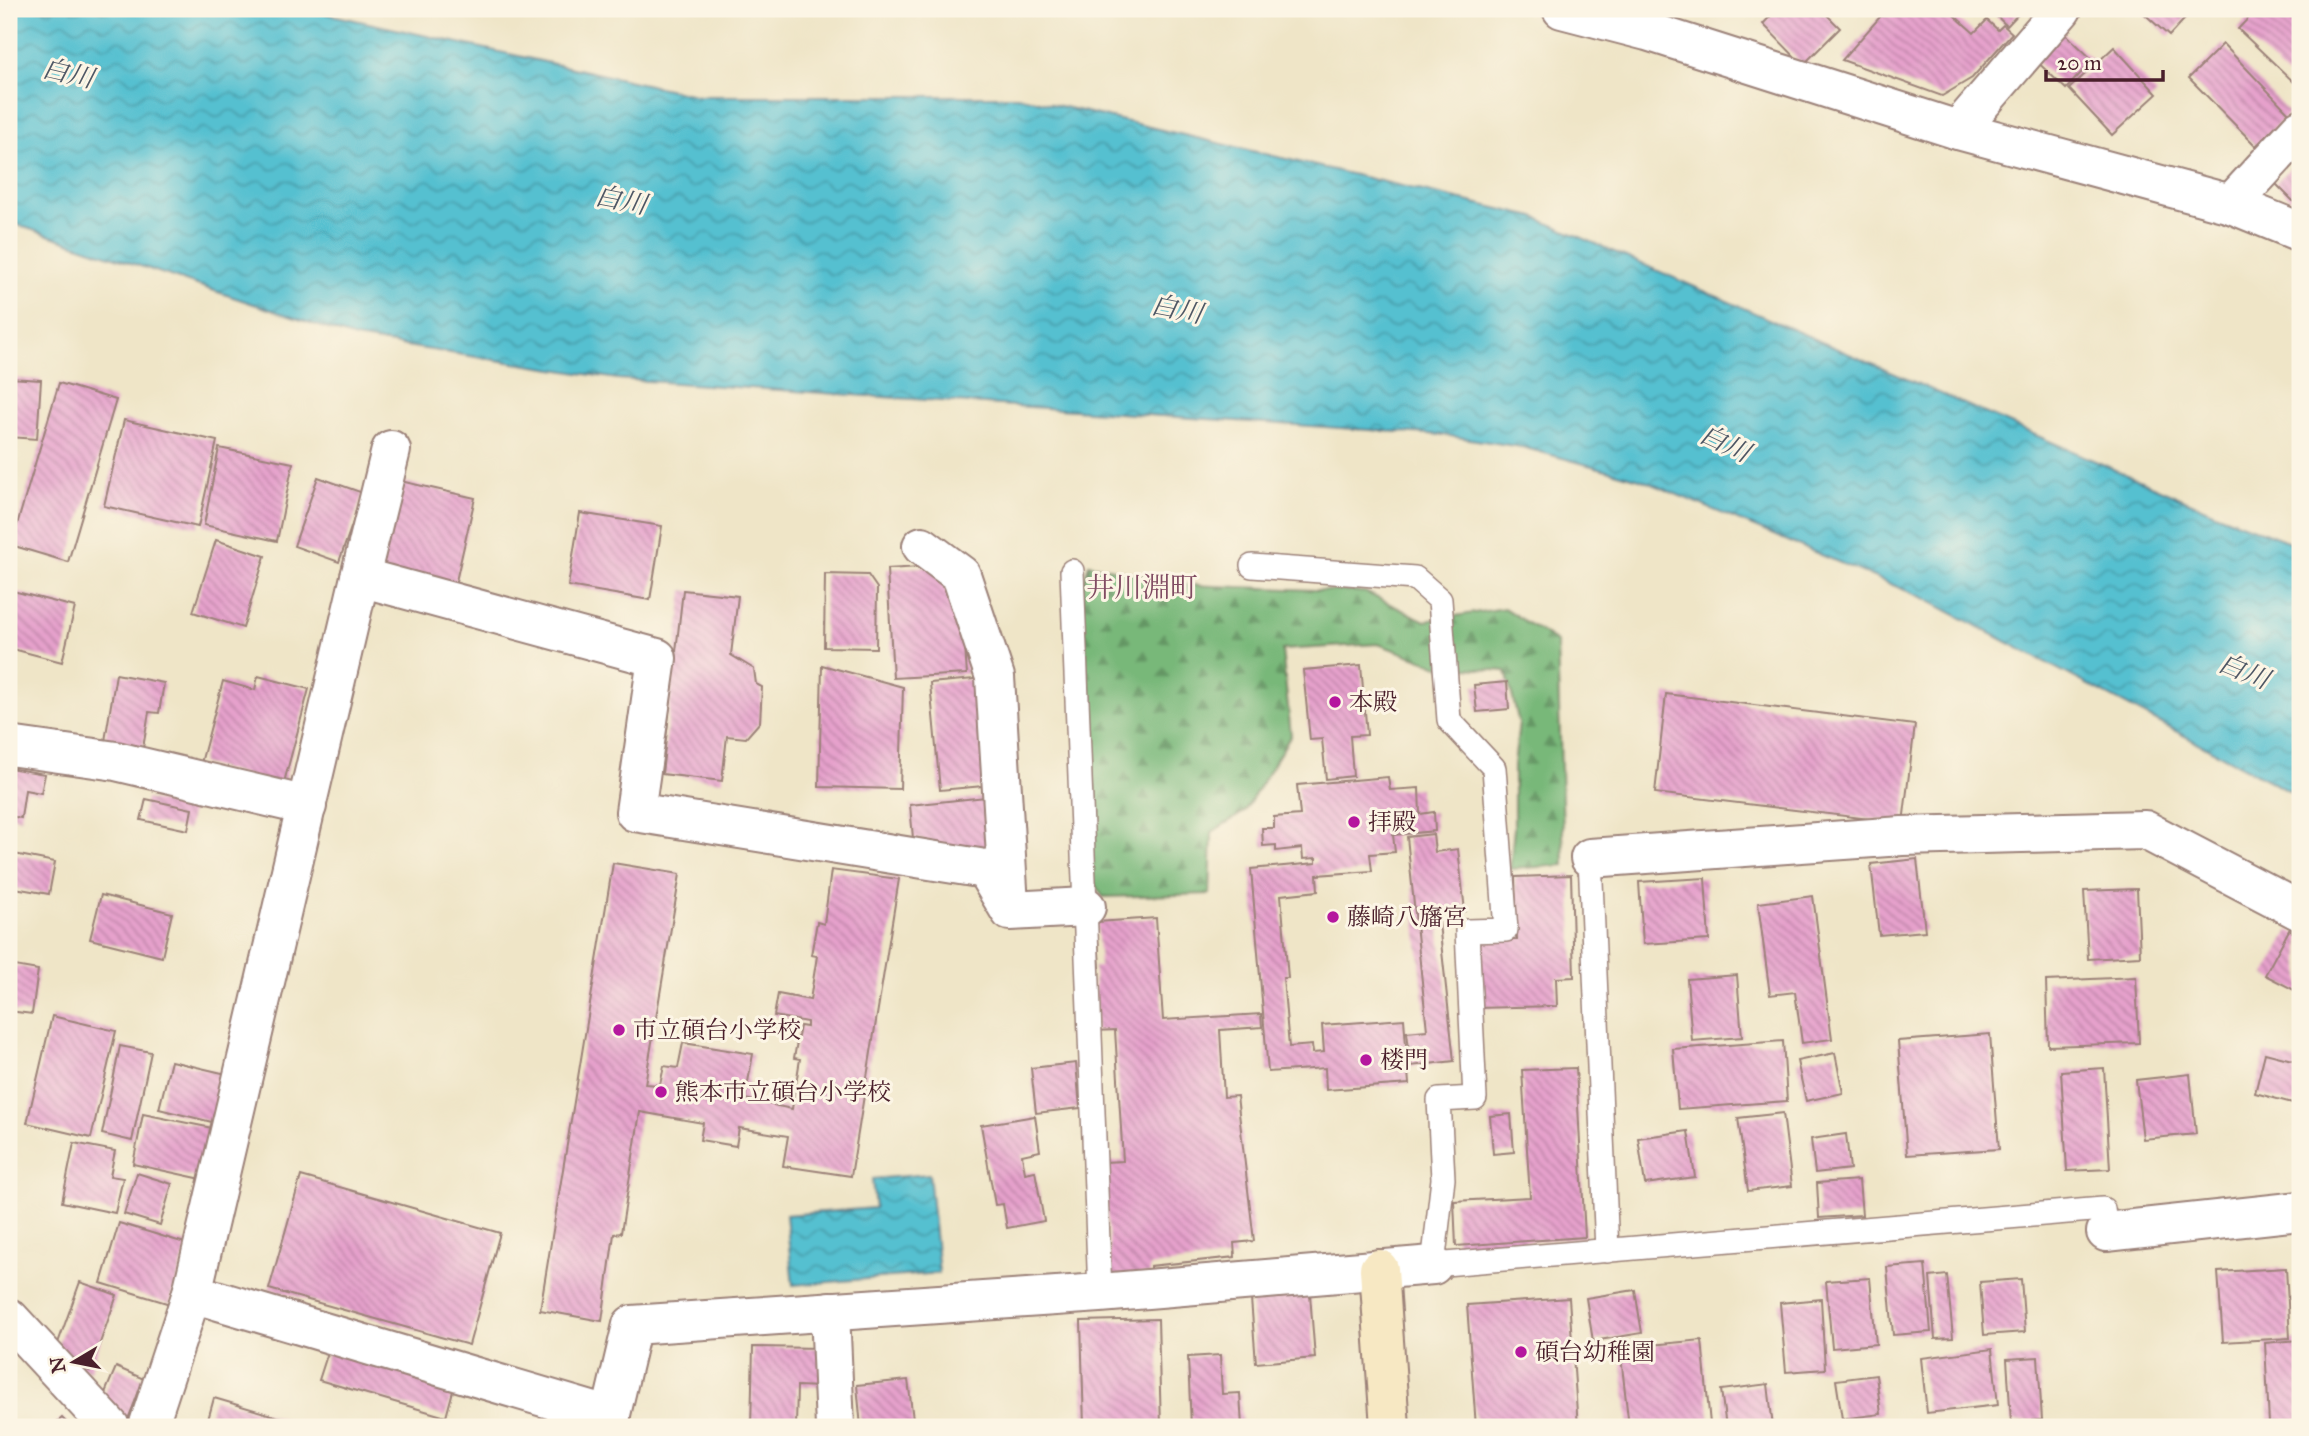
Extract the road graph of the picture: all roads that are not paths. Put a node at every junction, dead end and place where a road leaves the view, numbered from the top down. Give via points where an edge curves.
1 (1558, 9) edge
2 (2062, 9) edge
3 (1658, 20) edge
4 (2300, 129) edge
5 (1958, 130) junction
6 (2231, 204) junction
7 (2300, 232) edge
8 (391, 450) dead end
9 (922, 546) dead end
10 (1252, 566) dead end
11 (1072, 571) dead end
12 (360, 577) junction
13 (9, 746) edge
14 (307, 806) junction
15 (1590, 858) joint
16 (1086, 907) junction
17 (1010, 911) junction
18 (2300, 911) edge
19 (2300, 1211) edge
20 (2106, 1231) joint
21 (1606, 1251) junction
22 (1433, 1265) junction
23 (1379, 1269) junction
24 (192, 1293) junction
25 (1100, 1293) junction
26 (830, 1311) junction
27 (9, 1318) edge
28 (610, 1422) edge
29 (110, 1427) edge
30 (148, 1427) edge
31 (835, 1427) edge
32 (1390, 1427) edge

1 - 3 street
2 - 5 street
3 - 5 street
4 - 6 street
5 - 6 street
6 - 7 street
8 - 12 street
9 - 17 street via 961,575 995,677
10 - 22 lane via 1415,578 1440,600 1449,720 1494,768 1506,930 1467,931 1475,1098 1439,1100 1443,1179
11 - 16 lane
12 - 14 street
12 - 17 street via 657,658 635,813 985,869
13 - 14 street via 116,761
14 - 24 street
15 - 18 street via 1902,836 2145,830
15 - 21 lane
16 - 17 street
16 - 25 lane
19 - 20 street
20 - 21 lane via 2103,1209
21 - 22 lane
22 - 23 street
23 - 25 street
23 - 32 street
24 - 28 street
24 - 30 street
25 - 26 street
26 - 28 street via 632,1325
26 - 31 street
27 - 29 street

